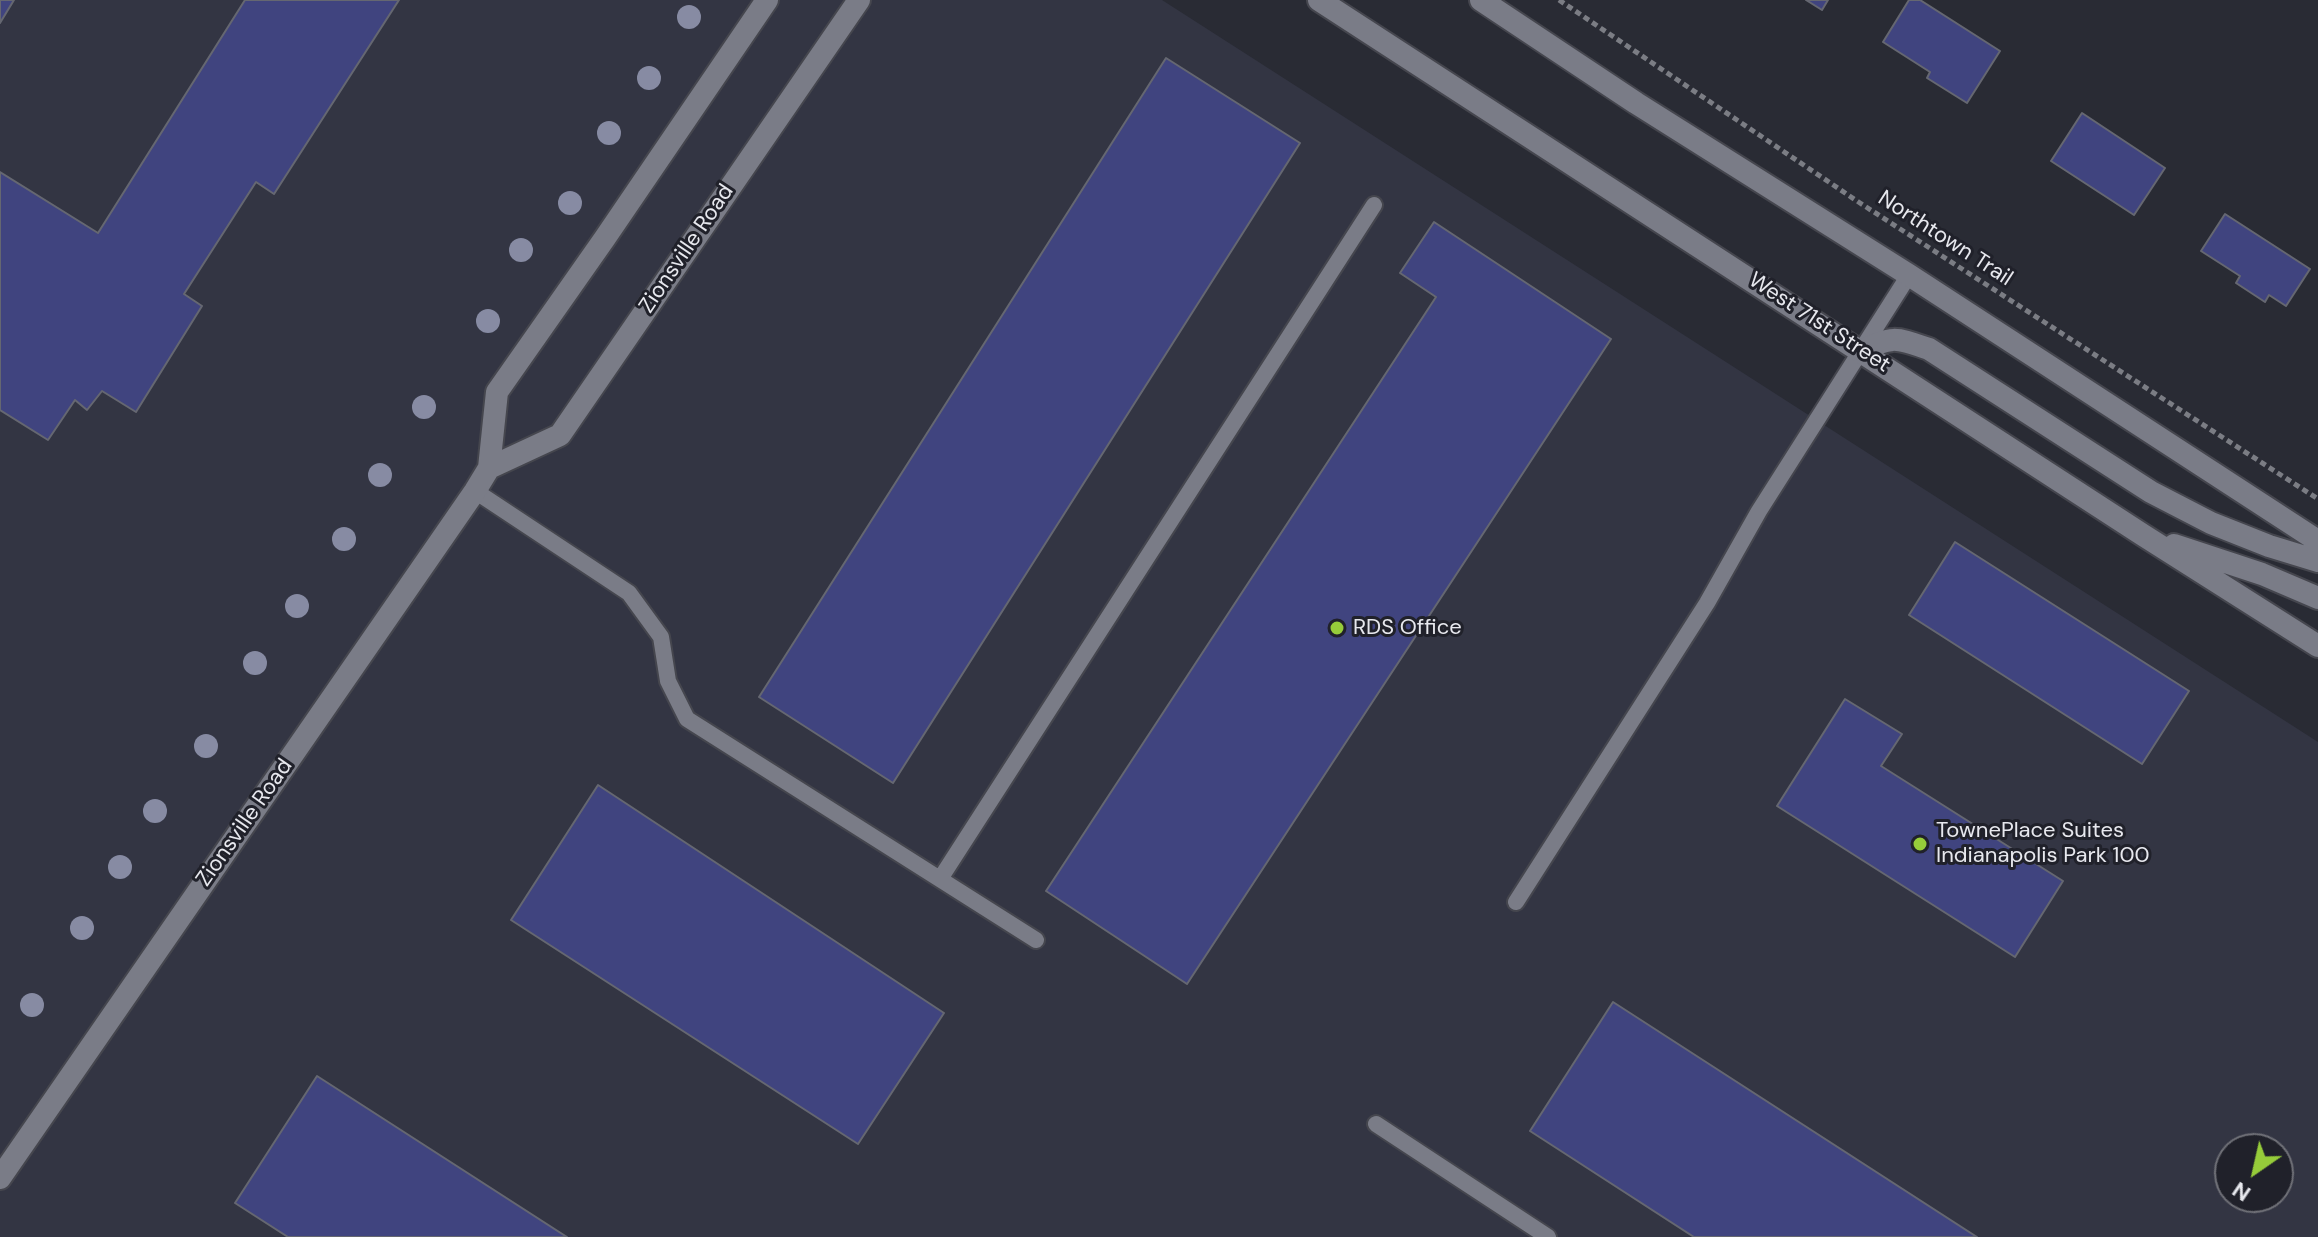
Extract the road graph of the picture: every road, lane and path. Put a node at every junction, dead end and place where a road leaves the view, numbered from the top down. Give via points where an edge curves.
1 (767, 0) edge
2 (859, 0) edge
3 (1319, 0) edge
4 (1481, 0) edge
5 (1559, 0) edge
6 (1374, 205) dead end
7 (1909, 275) junction
8 (1861, 351) junction
9 (489, 468) junction
10 (475, 491) junction
11 (2318, 499) edge
12 (2143, 535) junction
13 (2318, 541) edge
14 (2318, 561) edge
15 (2318, 598) edge
16 (2318, 646) edge
17 (940, 879) junction
18 (1516, 902) dead end
19 (1036, 940) dead end
20 (1376, 1124) dead end
21 (0, 1178) edge
22 (1548, 1237) edge

1 - 9 main road, Zionsville Road via 497,392
2 - 9 main road, Zionsville Road via 560,435
3 - 8 main road, West 71st Street
4 - 7 main road
5 - 11 path, Northtown Trail via 1860,203
6 - 17 lane
7 - 8 lane
7 - 13 main road
8 - 12 main road, West 71st Street
8 - 14 main road via 1884,339 1929,349 2151,492 2211,523
8 - 18 lane
9 - 10 main road, Zionsville Road
10 - 17 lane via 629,593 661,637 668,681 687,719
10 - 21 main road, Zionsville Road
12 - 15 main road
12 - 16 main road, West 71st Street
17 - 19 lane
20 - 22 lane

